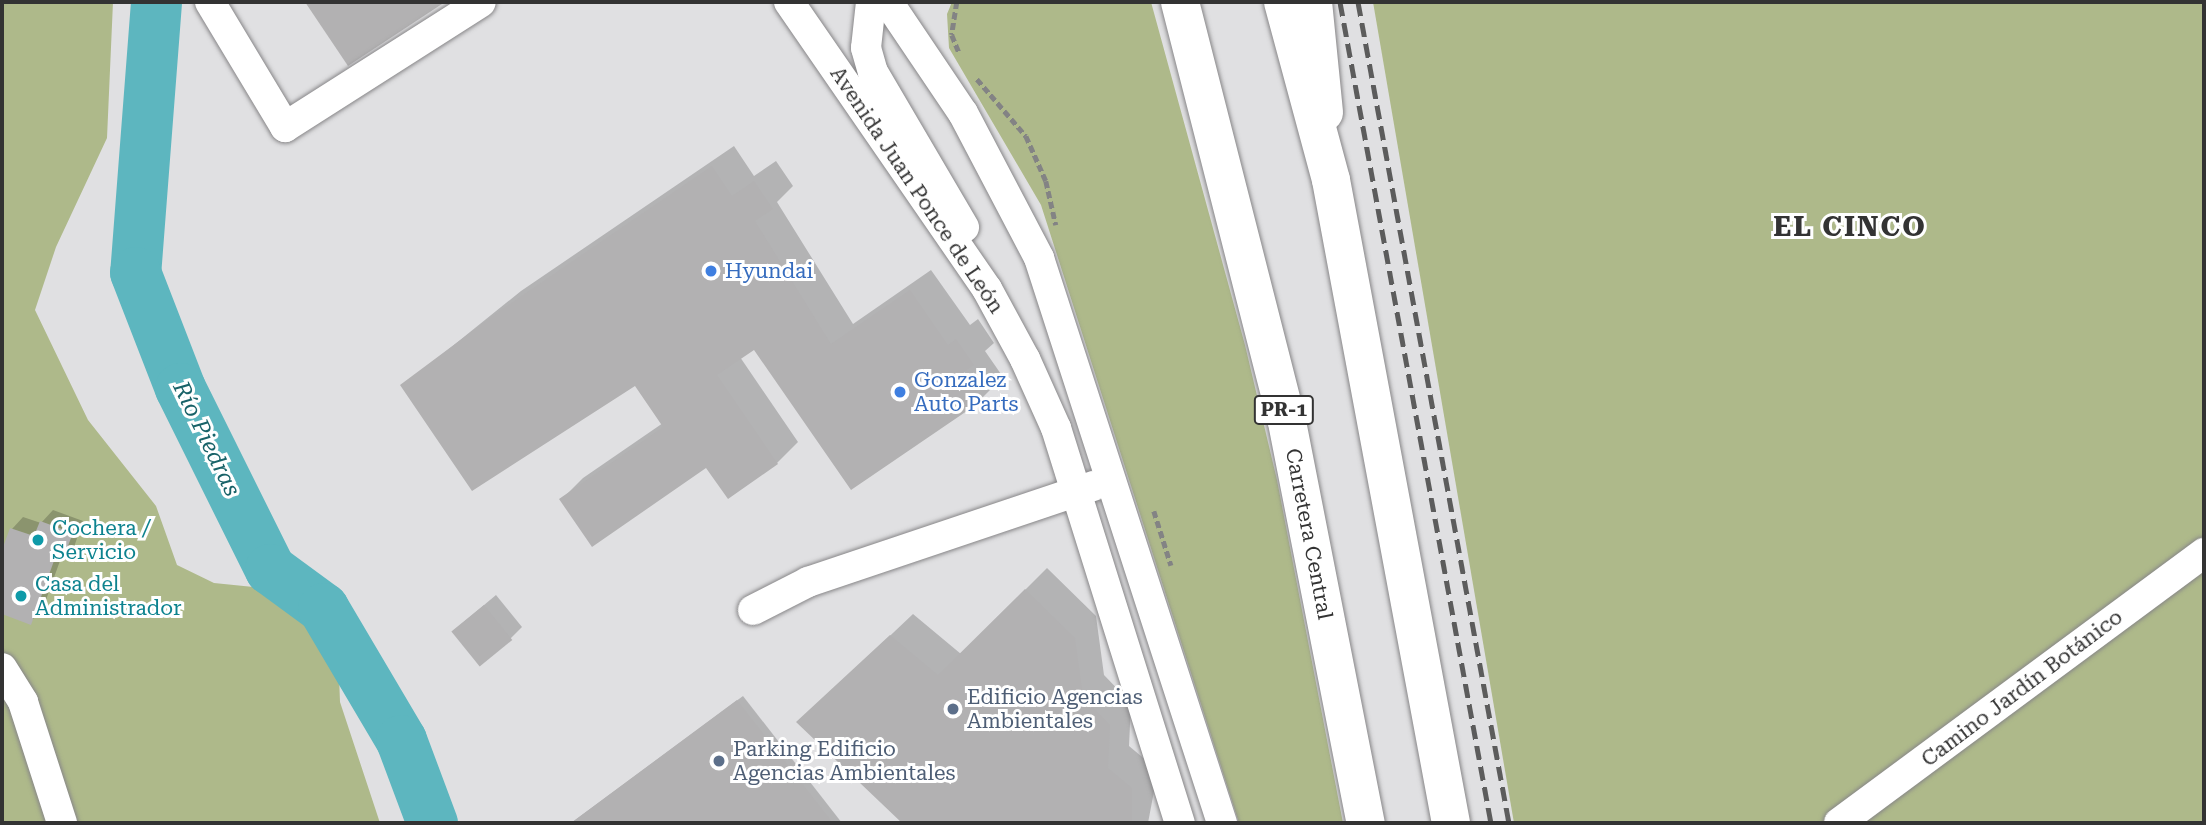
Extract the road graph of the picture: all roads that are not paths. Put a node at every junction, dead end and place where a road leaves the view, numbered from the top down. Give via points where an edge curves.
1 (210, 2) edge
2 (481, 2) edge
3 (789, 2) edge
4 (871, 2) edge
5 (888, 2) edge
6 (1180, 2) edge
7 (1283, 2) edge
8 (1313, 2) edge
9 (1331, 180) junction
10 (987, 289) junction
11 (1110, 480) junction
12 (1077, 494) junction
13 (2204, 553) edge
14 (753, 610) dead end
15 (2, 668) edge
16 (62, 823) edge
17 (1180, 823) edge
18 (1222, 823) edge
19 (1366, 823) edge
20 (1451, 823) edge
21 (1839, 823) edge

1 - 2 street via 285,127
3 - 10 street, Avenida Juan Ponce de León
4 - 10 street via 866,48 873,72 974,246
5 - 11 street via 963,113 1039,258
6 - 19 main road, Carretera Central / PR-1 via 1287,422
7 - 9 main road
8 - 9 main road
9 - 20 main road
10 - 12 street, Avenida Juan Ponce de León via 1056,428
11 - 12 street
11 - 18 street
12 - 14 street via 808,582
12 - 17 street, Avenida Juan Ponce de León
13 - 21 street, Camino Jardín Botánico
15 - 16 street via 23,702

